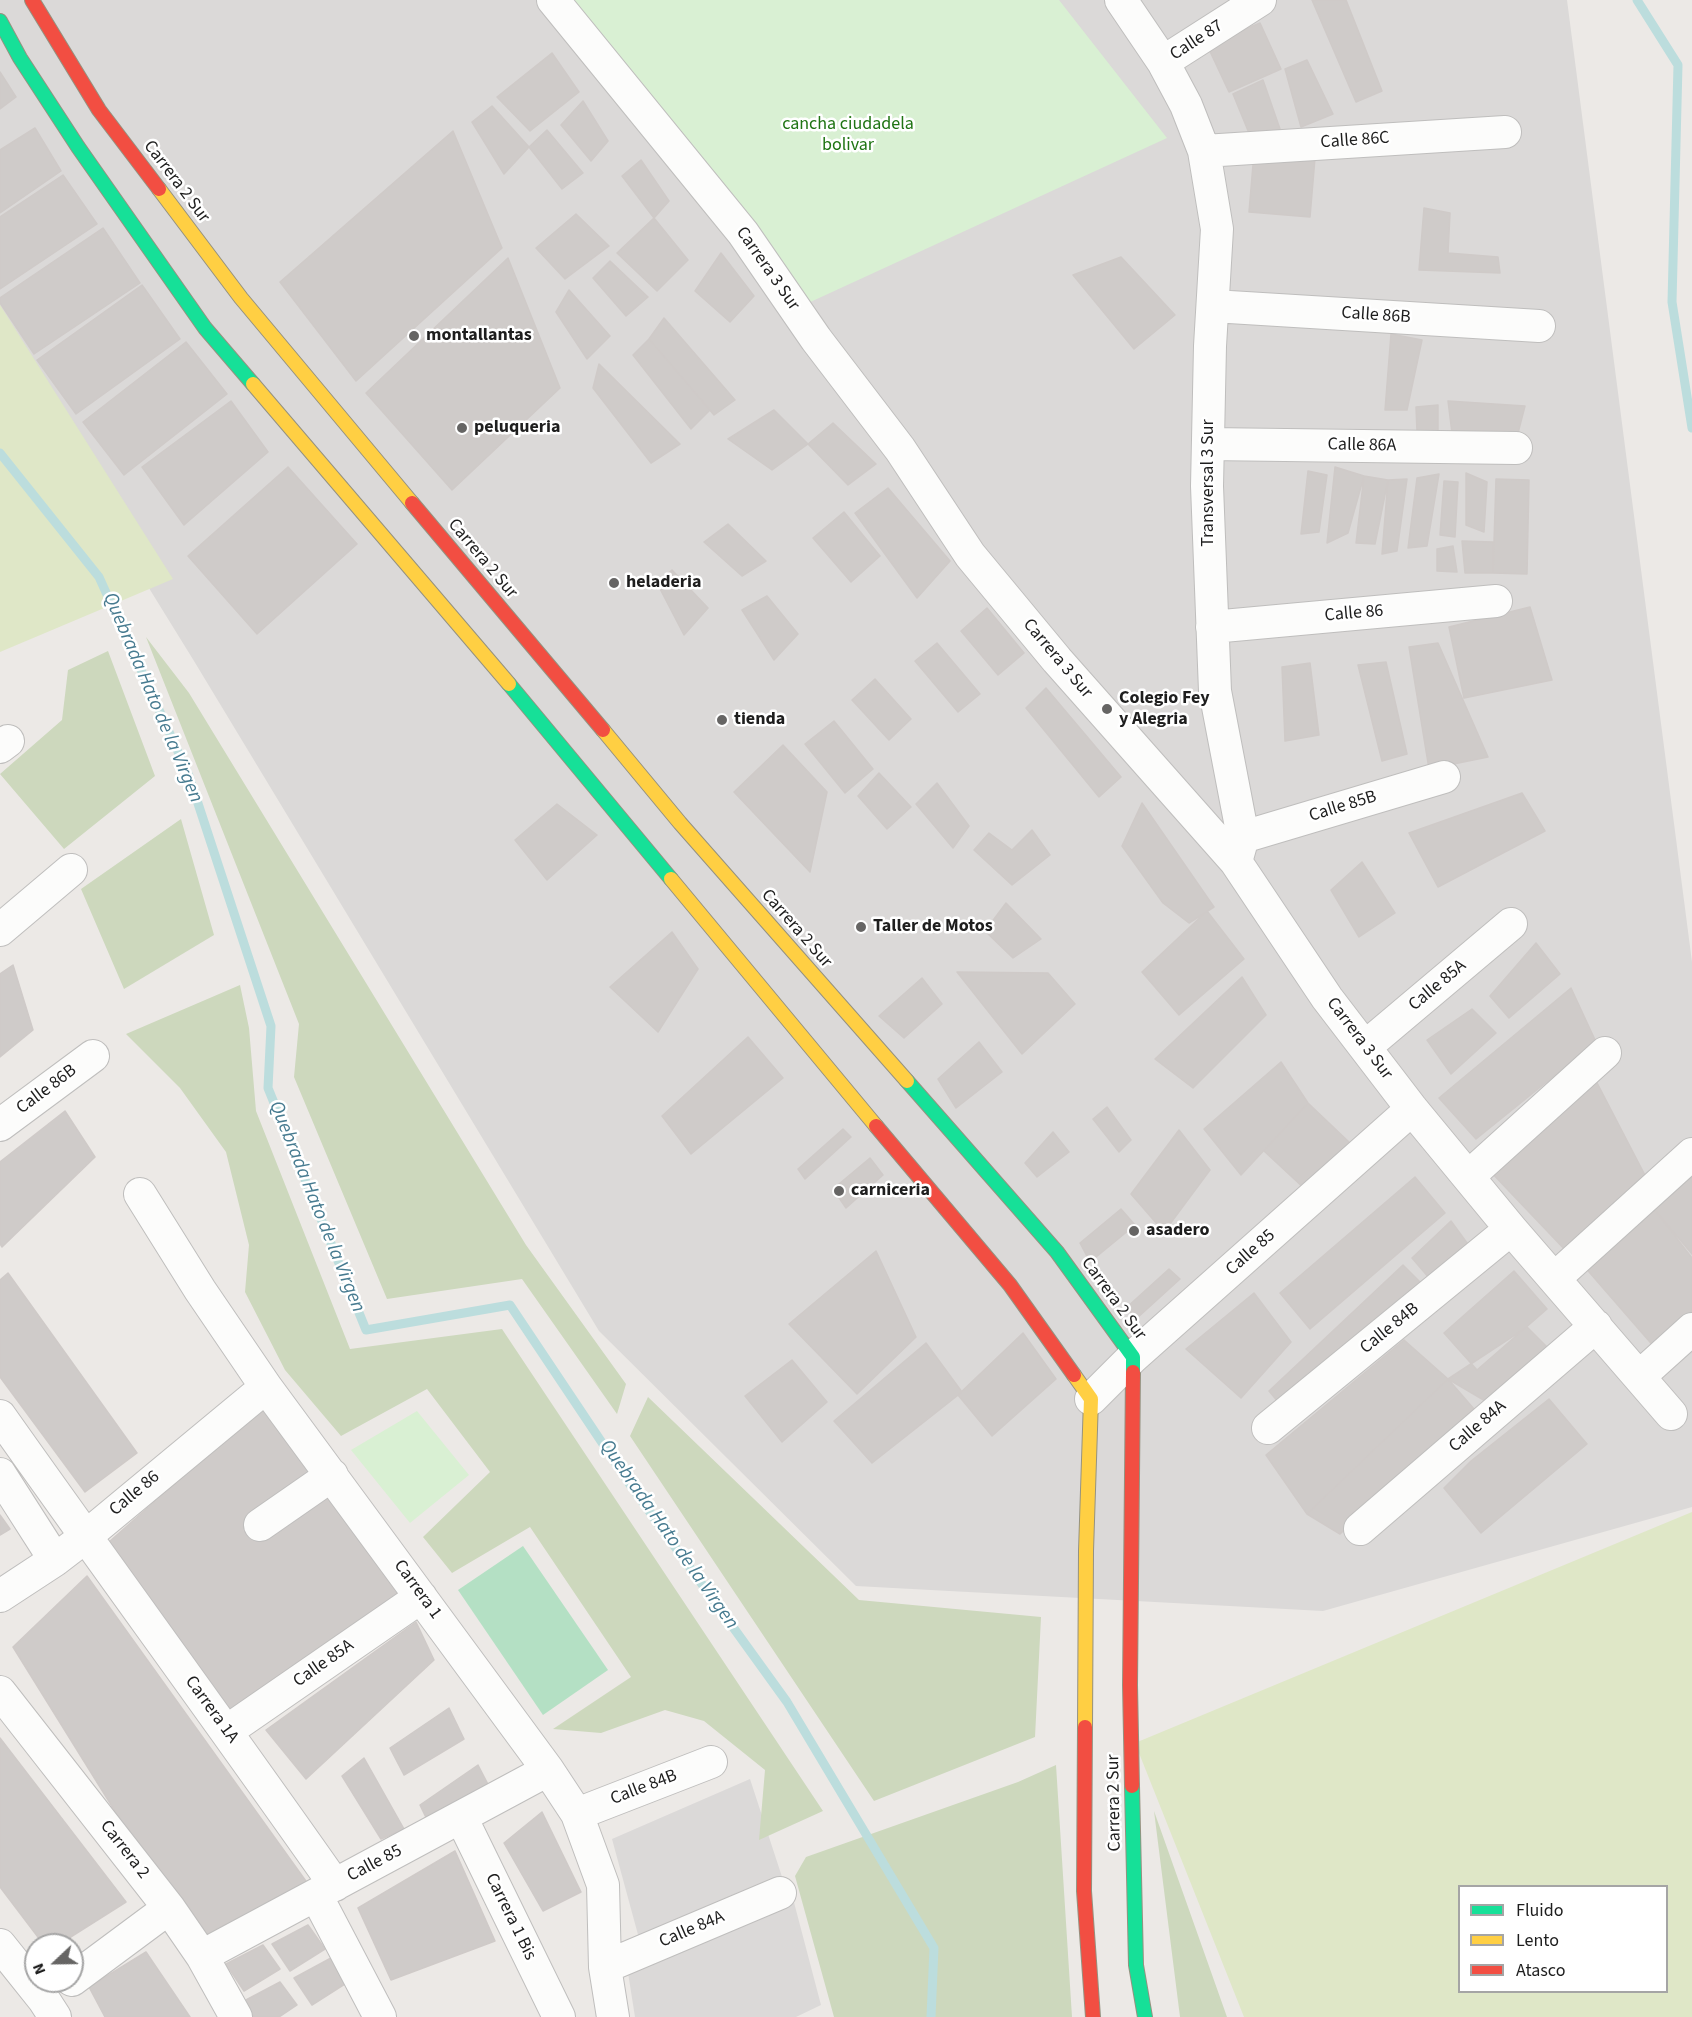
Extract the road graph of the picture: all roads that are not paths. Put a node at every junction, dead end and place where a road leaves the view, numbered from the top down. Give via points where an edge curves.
1 (32, 0) edge
2 (553, 0) edge
3 (1121, 0) edge
4 (1260, 0) edge
5 (0, 21) edge
6 (1163, 62) junction
7 (1505, 132) dead end
8 (1204, 151) junction
9 (1213, 306) junction
10 (1539, 326) dead end
11 (1208, 444) junction
12 (1516, 448) dead end
13 (1496, 601) dead end
14 (1212, 627) junction
15 (1444, 777) dead end
16 (1240, 850) junction
17 (71, 870) dead end
18 (1511, 924) dead end
19 (0, 930) edge
20 (1365, 1047) junction
21 (1605, 1053) dead end
22 (93, 1056) dead end
23 (1412, 1109) junction
24 (0, 1125) edge
25 (1692, 1154) edge
26 (1469, 1176) junction
27 (140, 1194) dead end
28 (1512, 1229) junction
29 (1555, 1278) junction
30 (1596, 1326) junction
31 (1692, 1329) edge
32 (1133, 1357) junction
33 (1640, 1376) junction
34 (267, 1387) junction
35 (1091, 1399) junction
36 (1671, 1414) dead end
37 (0, 1416) edge
38 (1268, 1428) dead end
39 (0, 1474) edge
40 (332, 1475) junction
41 (260, 1525) dead end
42 (1360, 1529) dead end
43 (85, 1537) junction
44 (55, 1560) junction
45 (0, 1596) edge
46 (421, 1597) junction
47 (0, 1692) edge
48 (227, 1731) junction
49 (711, 1762) dead end
50 (548, 1770) junction
51 (577, 1814) junction
52 (461, 1817) junction
53 (326, 1890) junction
54 (780, 1893) dead end
55 (169, 1908) junction
56 (202, 1956) junction
57 (6, 1965) edge
58 (605, 1967) junction
59 (84, 1970) edge
60 (62, 1993) edge
61 (50, 2009) edge
62 (236, 2017) edge
63 (380, 2017) edge
64 (559, 2017) edge
65 (613, 2017) edge
66 (1093, 2017) edge
67 (1145, 2017) edge

1 - 32 street, Carrera 2 Sur via 99,110 199,251 628,767 1057,1252
2 - 16 street, Carrera 3 Sur via 743,233 816,339 900,449 970,555 1057,660
3 - 6 street, Transversal 3 Sur
4 - 6 street, Calle 87
5 - 35 street via 78,147 172,271 220,345 604,789 736,959 1010,1285
6 - 8 street, Transversal 3 Sur
7 - 8 street, Calle 86C
8 - 9 street, Transversal 3 Sur via 1217,229
9 - 10 street, Calle 86B
9 - 11 street, Transversal 3 Sur
11 - 12 street, Calle 86A
11 - 14 street, Transversal 3 Sur
13 - 14 street, Calle 86
14 - 16 street, Transversal 3 Sur via 1215,691
15 - 16 street, Calle 85B
16 - 20 street, Carrera 3 Sur via 1327,998
17 - 19 street
18 - 20 street, Calle 85A
20 - 23 street, Carrera 3 Sur
21 - 26 street
22 - 24 street, Calle 86B
23 - 26 street, Carrera 3 Sur
23 - 32 street, Calle 85
25 - 29 street
26 - 28 street, Carrera 3 Sur
27 - 34 street, Carrera 1
28 - 29 street, Carrera 3 Sur
28 - 38 street, Calle 84B
29 - 30 street, Carrera 3 Sur
30 - 33 street, Carrera 3 Sur
30 - 42 street, Calle 84A
31 - 33 street
32 - 35 street, Calle 85
32 - 67 street, Carrera 2 Sur via 1130,1685 1136,1965
33 - 36 street, Carrera 3 Sur
34 - 40 street, Carrera 1
34 - 43 street, Calle 86
35 - 66 street, Carrera 2 Sur via 1084,1891
37 - 43 street
39 - 44 street
40 - 41 street
40 - 46 street, Carrera 1
43 - 44 street, Calle 86
43 - 48 street, Carrera 1A
44 - 45 street, Calle 86
46 - 48 street, Calle 85A
46 - 50 street, Carrera 1
47 - 55 street, Carrera 2
48 - 53 street, Carrera 1A
49 - 51 street, Calle 84B
50 - 51 street, Carrera 1
50 - 52 street, Calle 85
51 - 58 street, Carrera 1 via 603,1885
52 - 53 street, Calle 85
52 - 64 street, Carrera 1 Bis
53 - 56 street, Calle 85
53 - 63 street, Carrera 1A
54 - 58 street, Calle 84A
55 - 56 street, Carrera 2
55 - 59 street
56 - 62 street, Carrera 2
57 - 61 street
58 - 65 street, Carrera 1
60 - 61 street

